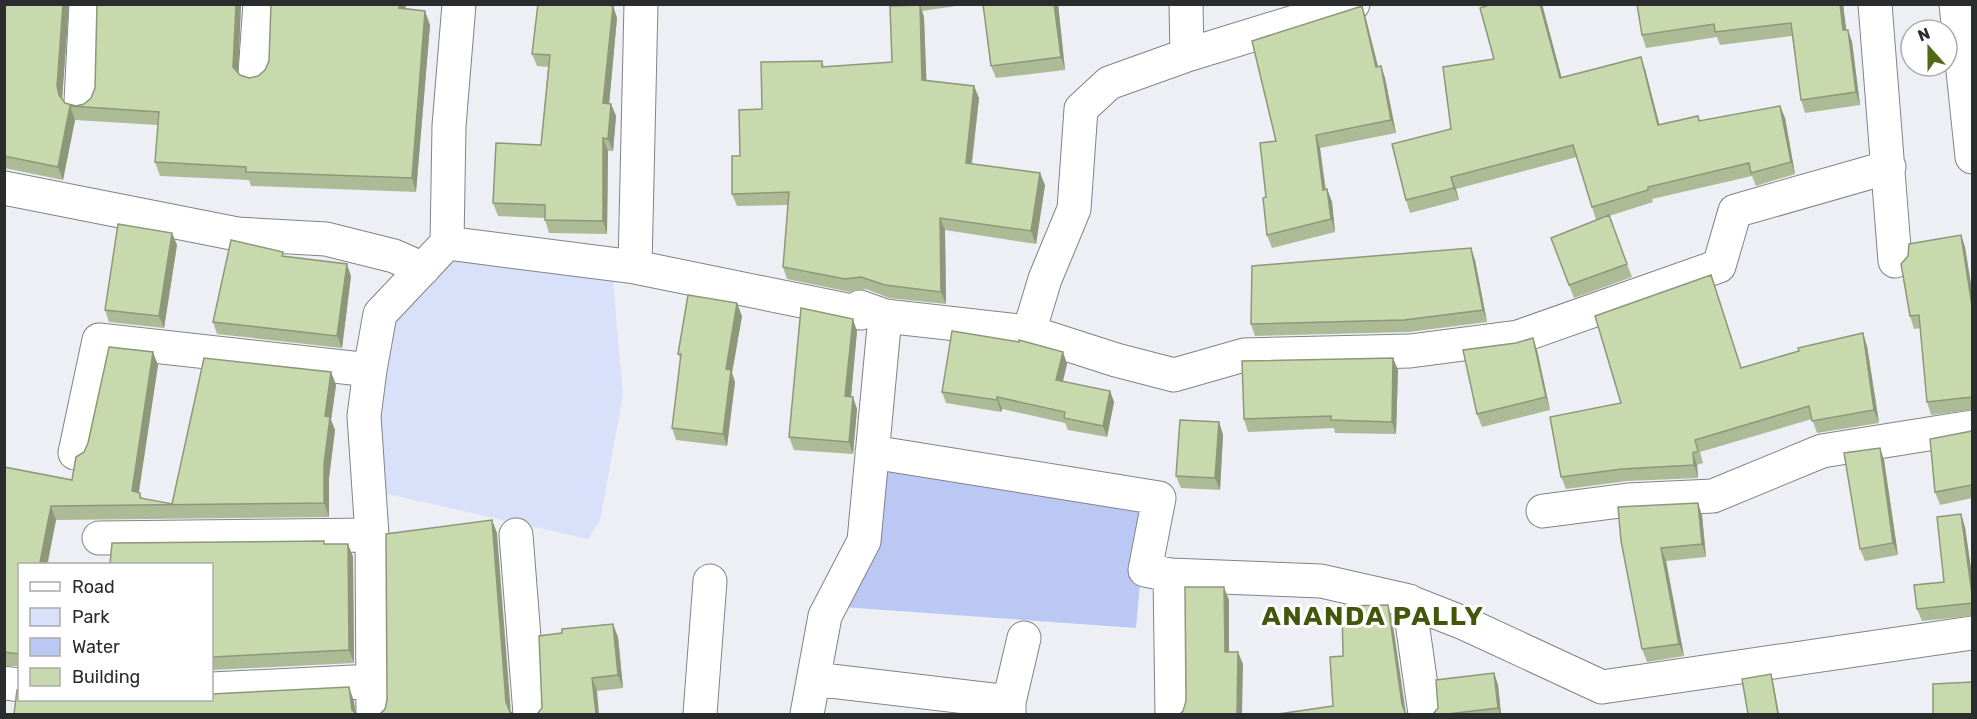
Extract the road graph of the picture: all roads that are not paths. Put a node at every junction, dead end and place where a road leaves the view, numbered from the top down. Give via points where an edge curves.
1 (86, 4) edge
2 (260, 4) edge
3 (459, 4) edge
4 (641, 4) edge
5 (1186, 4) edge
6 (1353, 4) edge
7 (1875, 4) edge
8 (1956, 4) edge
9 (1187, 55) junction
10 (255, 73) dead end
11 (81, 101) dead end
12 (1972, 157) edge
13 (1889, 167) junction
14 (4, 188) edge
15 (447, 243) junction
16 (1895, 261) dead end
17 (635, 267) junction
18 (423, 269) junction
19 (885, 316) junction
20 (1029, 332) junction
21 (370, 370) junction
22 (1972, 427) edge
23 (872, 452) junction
24 (75, 453) dead end
25 (1544, 511) dead end
26 (516, 535) dead end
27 (372, 536) junction
28 (99, 538) dead end
29 (1170, 575) junction
30 (710, 581) dead end
31 (1409, 601) junction
32 (1972, 633) edge
33 (1024, 638) dead end
34 (814, 679) junction
35 (373, 681) junction
36 (213, 689) edge
37 (1009, 708) edge
38 (373, 714) edge
39 (530, 714) edge
40 (700, 714) edge
41 (807, 714) edge
42 (1172, 714) edge
43 (1425, 714) edge

1 - 11 street
2 - 10 street
3 - 15 street via 449,126
4 - 17 street
5 - 9 street
6 - 9 street
7 - 13 street
8 - 12 street
9 - 20 street via 1110,83 1081,109 1074,209 1045,279
13 - 16 street
13 - 20 street via 1735,211 1719,266 1518,337 1410,351 1244,356 1174,375
14 - 18 street via 237,234 326,239 394,256
15 - 17 street
15 - 18 street
17 - 19 street via 861,313 860,307
18 - 21 street via 381,314
19 - 20 street
19 - 23 street
21 - 24 street via 99,340
21 - 27 street via 364,416
22 - 25 street via 1822,451 1713,496 1628,500
23 - 29 street via 1159,498 1145,570
23 - 34 street via 864,541 825,616
26 - 39 street
27 - 28 street
27 - 35 street
29 - 31 street via 1321,581
29 - 42 street
30 - 40 street
31 - 32 street via 1602,687
31 - 43 street
33 - 37 street
34 - 37 street
34 - 41 street
35 - 36 street
35 - 38 street

